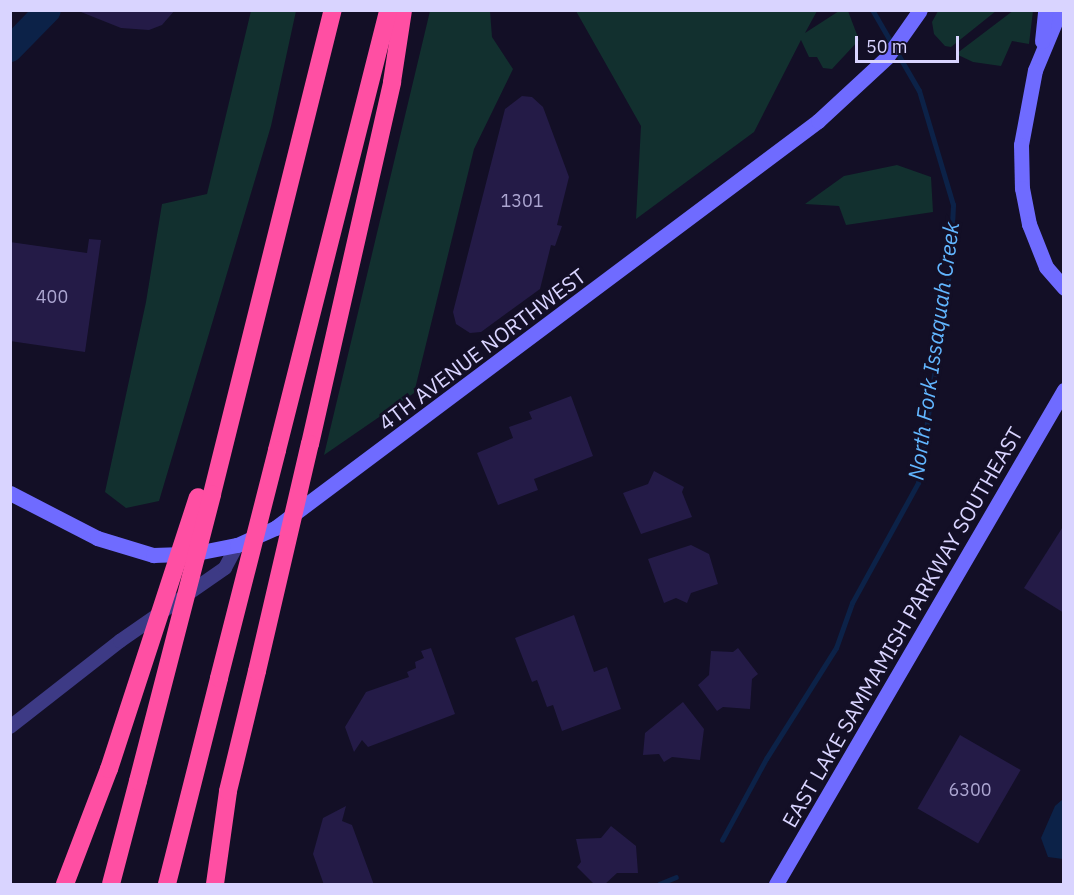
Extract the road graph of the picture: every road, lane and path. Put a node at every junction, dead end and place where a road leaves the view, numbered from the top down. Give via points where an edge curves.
1 (333, 10) edge
2 (388, 10) edge
3 (403, 10) edge
4 (933, 10) edge
5 (1045, 10) edge
6 (1060, 10) edge
7 (920, 11) edge
8 (909, 33) junction
9 (1041, 52) junction
10 (1064, 288) edge
11 (1064, 390) edge
12 (10, 493) edge
13 (205, 495) junction
14 (237, 545) junction
15 (10, 727) edge
16 (65, 885) edge
17 (111, 885) edge
18 (167, 885) edge
19 (215, 885) edge
20 (776, 885) edge

1 - 13 highway via 238,390
2 - 18 highway, bridge
3 - 19 highway, bridge via 392,82 224,811
4 - 8 street
5 - 9 street
6 - 9 street
7 - 8 street
8 - 14 street, 4TH AVENUE NORTHWEST via 882,63 764,162 318,498 275,528
9 - 10 street via 1026,104 1021,145 1022,188 1036,245 1046,267
11 - 20 street, EAST LAKE SAMMAMISH PARKWAY SOUTHEAST
12 - 14 street, 4TH AVENUE NORTHWEST via 97,538 133,551 191,554
13 - 16 highway, bridge
13 - 17 highway, bridge
14 - 15 street via 225,568 135,629

